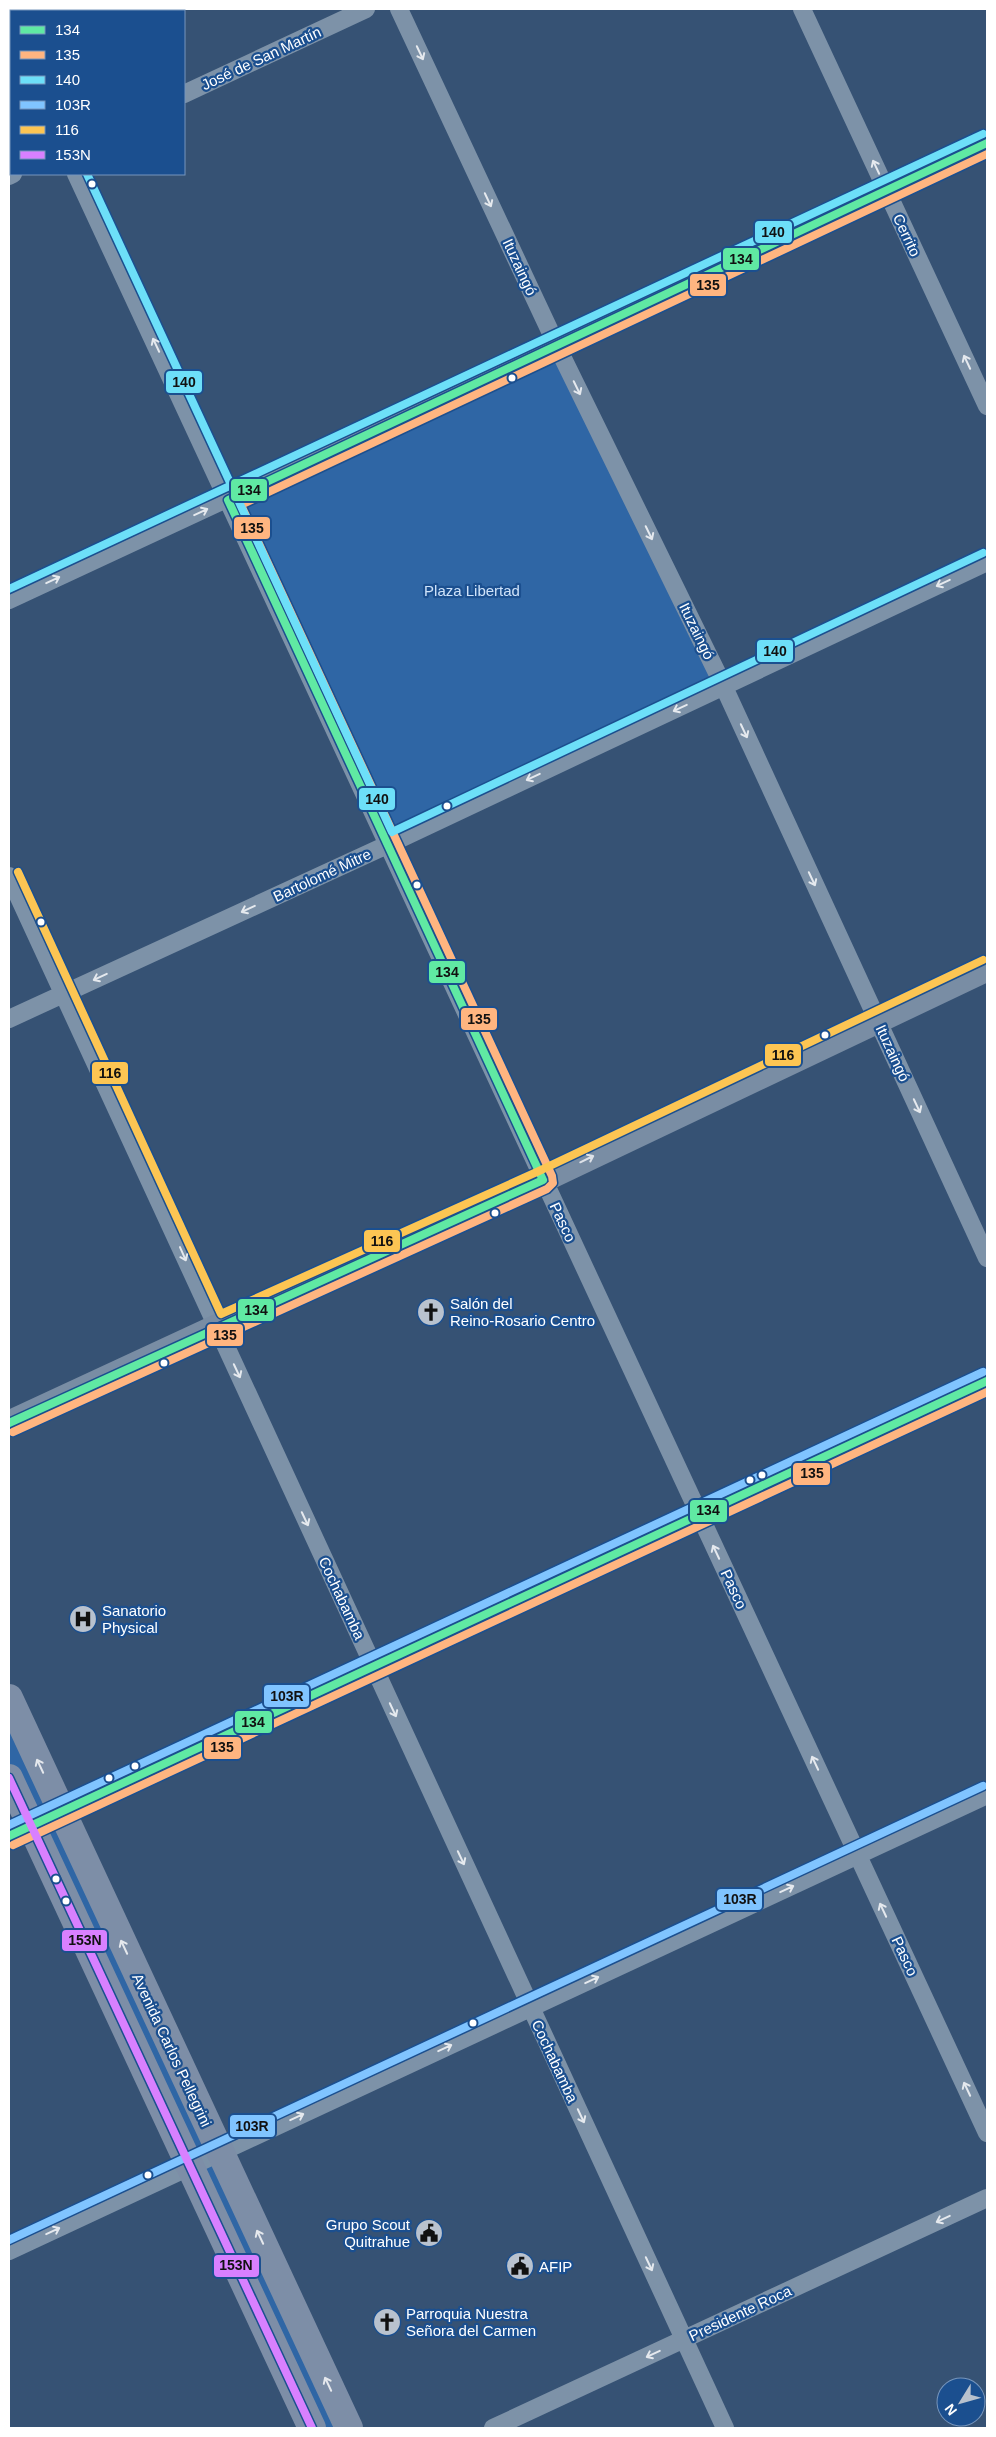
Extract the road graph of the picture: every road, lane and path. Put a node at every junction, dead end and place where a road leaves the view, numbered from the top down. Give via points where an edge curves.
1 (366, 9) edge
2 (399, 9) edge
3 (802, 9) edge
4 (185, 94) edge
5 (987, 143) edge
6 (76, 175) edge
7 (887, 190) junction
8 (556, 344) junction
9 (987, 406) edge
10 (228, 500) junction
11 (987, 562) edge
12 (9, 600) edge
13 (724, 687) junction
14 (387, 845) junction
15 (9, 876) edge
16 (987, 969) edge
17 (64, 993) junction
18 (9, 1019) edge
19 (877, 1020) junction
20 (543, 1180) junction
21 (987, 1258) edge
22 (216, 1327) junction
23 (987, 1381) edge
24 (9, 1423) edge
25 (699, 1515) junction
26 (373, 1666) junction
27 (9, 1698) edge
28 (9, 1778) edge
29 (987, 1795) edge
30 (61, 1810) junction
31 (20, 1830) edge
32 (858, 1856) junction
33 (531, 2008) junction
34 (987, 2133) edge
35 (220, 2153) junction
36 (190, 2167) junction
37 (987, 2198) edge
38 (9, 2251) edge
39 (684, 2339) junction
40 (312, 2428) edge
41 (349, 2428) edge
42 (493, 2428) edge
43 (725, 2428) edge

1 - 4 street, José de San Martín
2 -> 8 street, Ituzaingó
7 -> 3 street, Cerrito
5 - 7 street
10 -> 6 street, Pasco
7 - 8 street
9 -> 7 street, Cerrito
8 - 10 street
8 -> 13 street, Ituzaingó
12 -> 10 street
10 - 14 street, Pasco
11 -> 13 street, Bartolomé Mitre
13 -> 14 street, Bartolomé Mitre
13 -> 19 street, Ituzaingó
14 -> 17 street, Bartolomé Mitre
14 - 20 street, Pasco
15 - 17 street, Cochabamba
16 - 19 main road
17 - 18 street, Bartolomé Mitre
17 -> 22 street, Cochabamba
20 -> 19 main road
19 -> 21 street, Ituzaingó
20 - 22 main road
20 - 25 street, Pasco
22 - 24 main road
22 -> 26 street, Cochabamba
23 - 25 main road
25 - 26 main road
32 -> 25 street, Pasco
26 - 30 main road
26 -> 33 street, Cochabamba
30 -> 27 main road, Avenida Carlos Pellegrini
28 - 31 main road
29 - 32 street
30 - 31 main road
35 -> 30 main road, Avenida Carlos Pellegrini
31 - 36 main road
33 -> 32 street
34 -> 32 street, Pasco
35 -> 33 street
33 -> 39 street, Cochabamba
35 - 36 street
41 -> 35 main road, Avenida Carlos Pellegrini
38 -> 36 street
36 - 40 main road
37 -> 39 street, Presidente Roca
39 -> 42 street, Presidente Roca
39 - 43 street, Cochabamba

